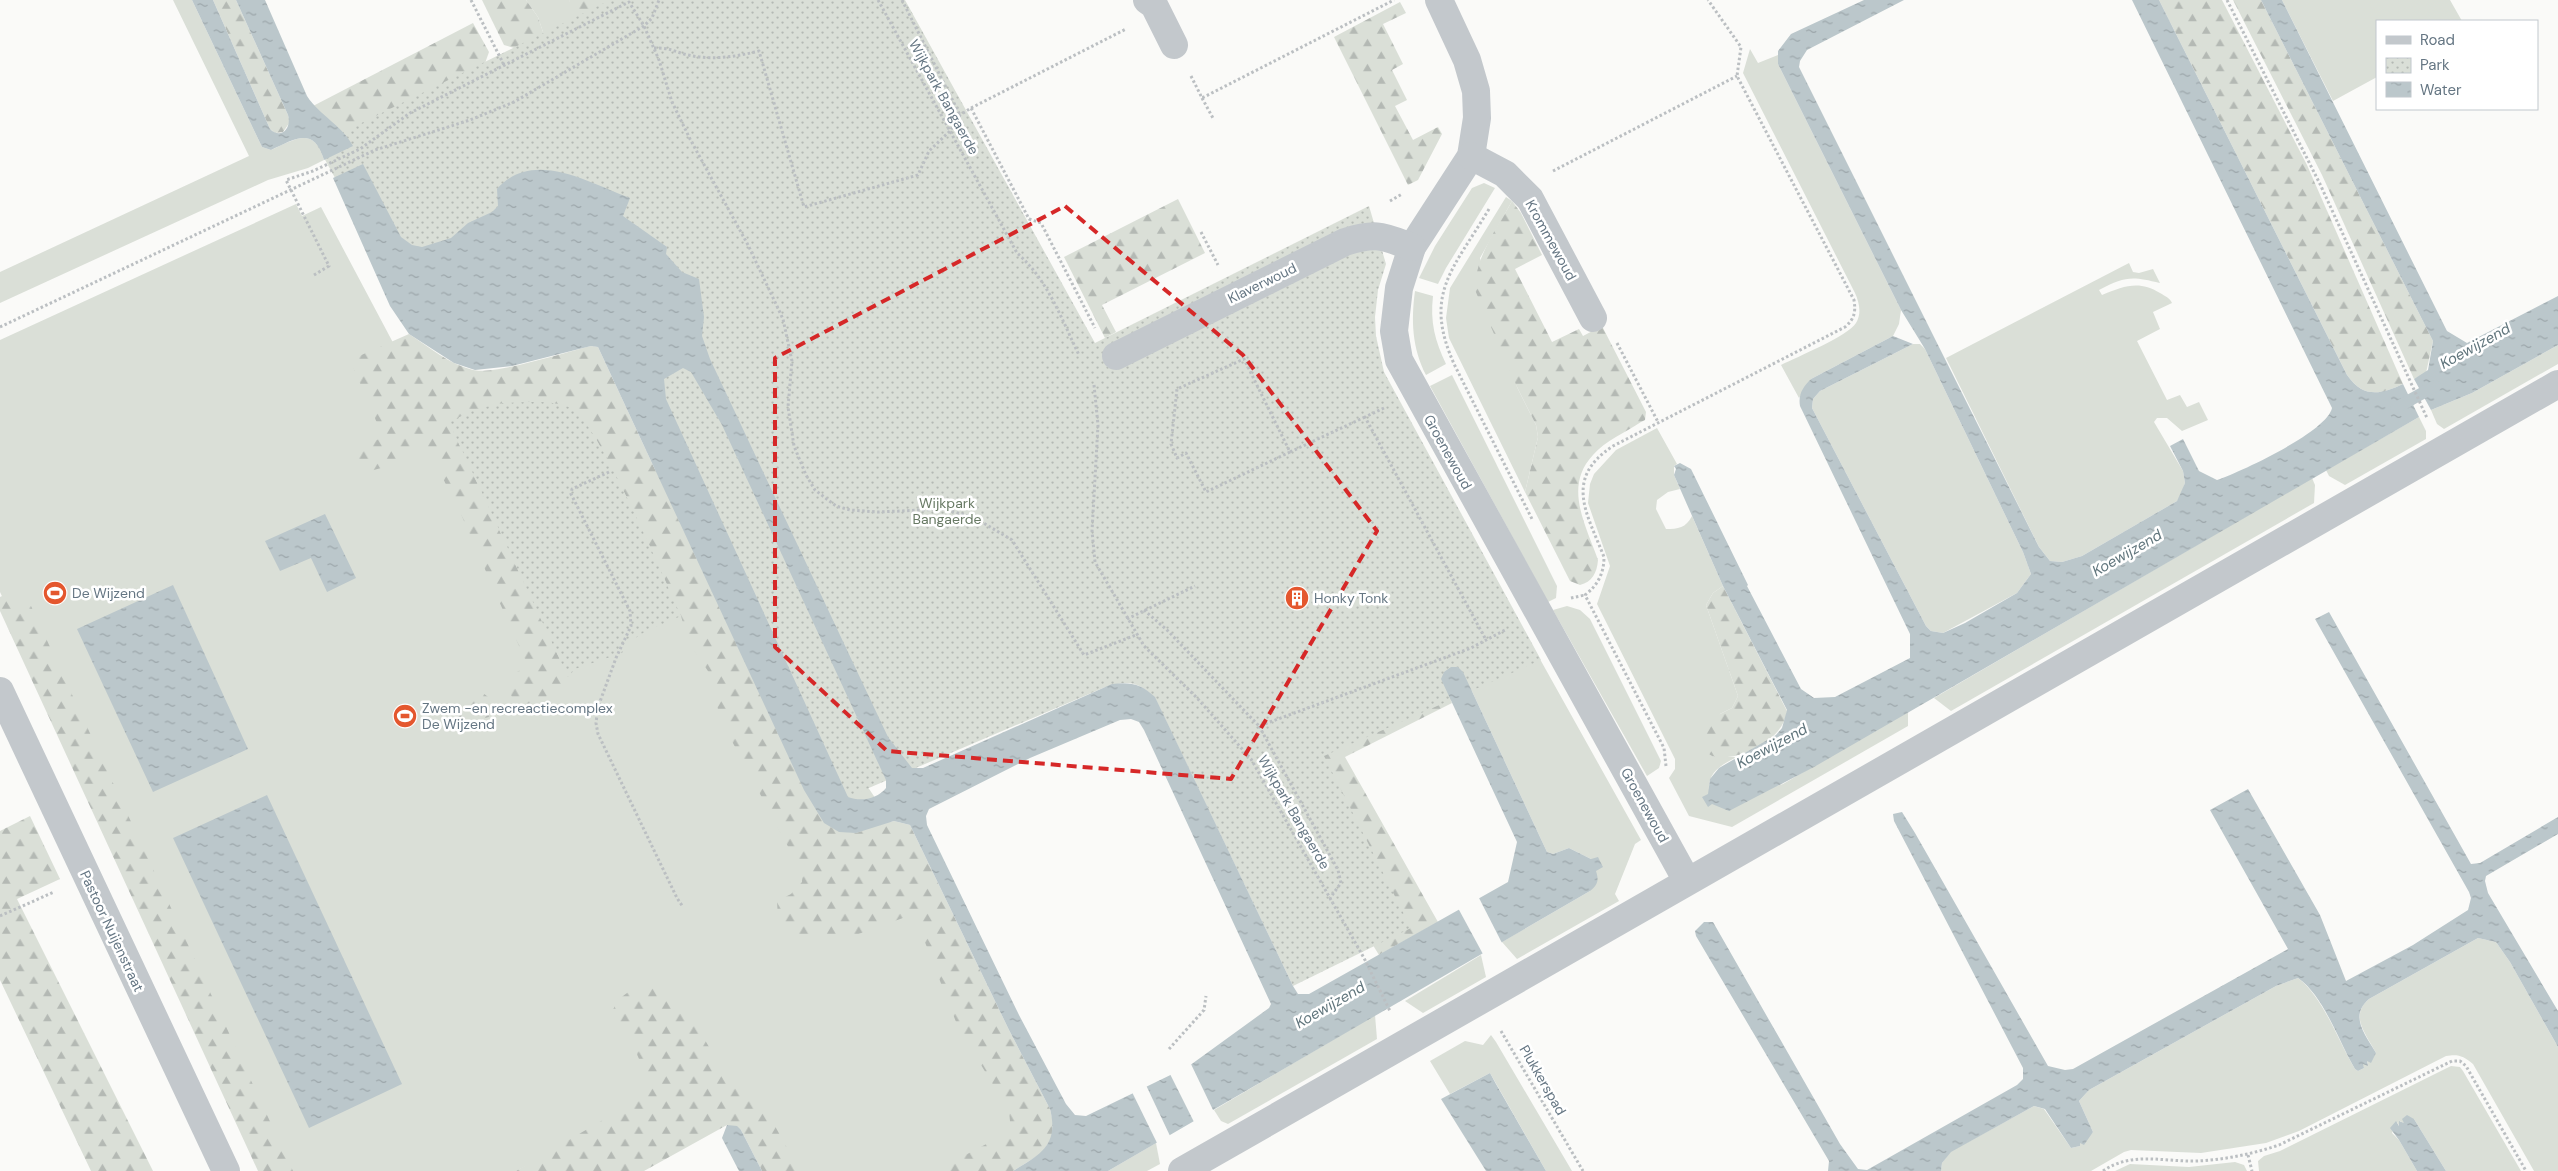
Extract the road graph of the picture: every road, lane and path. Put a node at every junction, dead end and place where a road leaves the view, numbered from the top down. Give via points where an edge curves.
1 (472, 0) edge
2 (659, 0) edge
3 (878, 0) edge
4 (902, 0) edge
5 (1394, 0) edge
6 (1439, 0) edge
7 (1708, 0) edge
8 (2227, 0) edge
9 (1152, 6) edge
10 (644, 26) junction
11 (1174, 45) joint
12 (653, 48) junction
13 (504, 65) junction
14 (1737, 76) junction
15 (1202, 98) junction
16 (971, 108) junction
17 (960, 115) junction
18 (1214, 120) dead end
19 (950, 131) junction
20 (1471, 156) junction
21 (1514, 183) junction
22 (1453, 184) junction
23 (293, 190) junction
24 (1387, 202) dead end
25 (1412, 247) junction
26 (314, 275) dead end
27 (1593, 318) joint
28 (0, 327) edge
29 (1108, 346) joint
30 (1083, 363) dead end
31 (1455, 366) junction
32 (1091, 380) dead end
33 (2558, 384) edge
34 (1415, 393) junction
35 (1366, 417) junction
36 (2427, 420) dead end
37 (1658, 422) junction
38 (1290, 452) junction
39 (609, 472) dead end
40 (1532, 520) dead end
41 (1195, 586) dead end
42 (1567, 590) dead end
43 (1571, 598) dead end
44 (1144, 610) junction
45 (1538, 612) junction
46 (1127, 619) junction
47 (1136, 635) junction
48 (1486, 640) junction
49 (0, 691) edge
50 (1260, 726) junction
51 (1636, 788) junction
52 (87, 877) junction
53 (1687, 881) junction
54 (1330, 898) junction
55 (684, 907) dead end
56 (0, 916) edge
57 (1206, 996) dead end
58 (1483, 1000) junction
59 (1393, 1016) dead end
60 (1169, 1049) dead end
61 (2248, 1155) junction
62 (226, 1171) edge
63 (1182, 1171) edge
64 (1583, 1171) edge
65 (2103, 1171) edge
66 (2252, 1171) edge
67 (2526, 1171) edge

1 - 13 path
2 - 10 path via 652,18
3 - 19 path, Wijkpark Bangaerde
4 - 17 path
5 - 15 path
6 - 20 street, Groenewoud via 1467,60 1476,91 1477,118
7 - 14 path via 1742,47
8 - 36 path via 2320,184
9 - 11 street
9 - 16 path
10 - 12 path
10 - 13 path via 629,2
10 - 23 path via 514,102 470,120 375,150
11 - 15 path
12 - 19 path via 669,48 683,54 711,58 759,51 804,207 918,175 929,151
12 - 47 path via 672,102 784,319 792,361 788,407 794,446 815,490 826,501 850,510 944,509 975,518 1012,540 1084,656
13 - 23 path via 410,113 360,149 286,180
14 - 21 path
14 - 37 path via 1854,300 1855,314 1845,327
15 - 18 path
16 - 17 path
16 - 29 path via 1028,219 1041,223
17 - 19 path
19 - 30 path, Wijkpark Bangaerde via 1016,253 1032,266 1044,283
20 - 21 street, Krommewoud
20 - 22 street, Groenewoud
21 - 27 street, Krommewoud via 1530,199
21 - 31 path via 1442,293 1440,324
22 - 24 path via 1422,184
22 - 25 street, Groenewoud
23 - 26 path via 329,266
23 - 28 path
25 - 29 street, Klaverwoud via 1380,235 1363,236
25 - 34 street, Groenewoud via 1399,288 1394,331 1399,360
27 - 37 path via 1608,325
31 - 34 path via 1427,380
31 - 40 path
32 - 46 path, Wijkpark Bangaerde via 1096,388 1098,425 1092,531 1095,562
33 - 53 street
34 - 35 path
34 - 45 street, Groenewoud
35 - 38 path
35 - 48 path
37 - 51 path via 1600,455 1588,472 1582,490 1582,502 1604,557 1602,573 1593,589 1585,595 1664,748 1666,768 1661,775
38 - 38 path via 1244,359 1178,389 1171,444 1177,458 1186,453 1206,492
39 - 55 path via 572,489 571,494 630,611 631,626 598,707 598,734
41 - 44 path
42 - 43 path
44 - 46 path
44 - 50 path
45 - 48 path
45 - 51 street, Groenewoud
46 - 47 path, Wijkpark Bangaerde
47 - 54 path, Wijkpark Bangaerde via 1251,759
48 - 50 path
49 - 52 street, Pastoor Nuijenstraat
50 - 54 path via 1338,870 1341,884
51 - 53 street, Groenewoud
52 - 56 path
52 - 62 street, Pastoor Nuijenstraat
53 - 58 street
54 - 59 path, Wijkpark Bangaerde
57 - 60 path via 1204,1010
58 - 63 street
58 - 64 path, Plukkerspad
61 - 65 path via 2196,1161 2135,1158 2122,1160
61 - 66 path
61 - 67 path via 2279,1145 2452,1061 2460,1061 2466,1066

